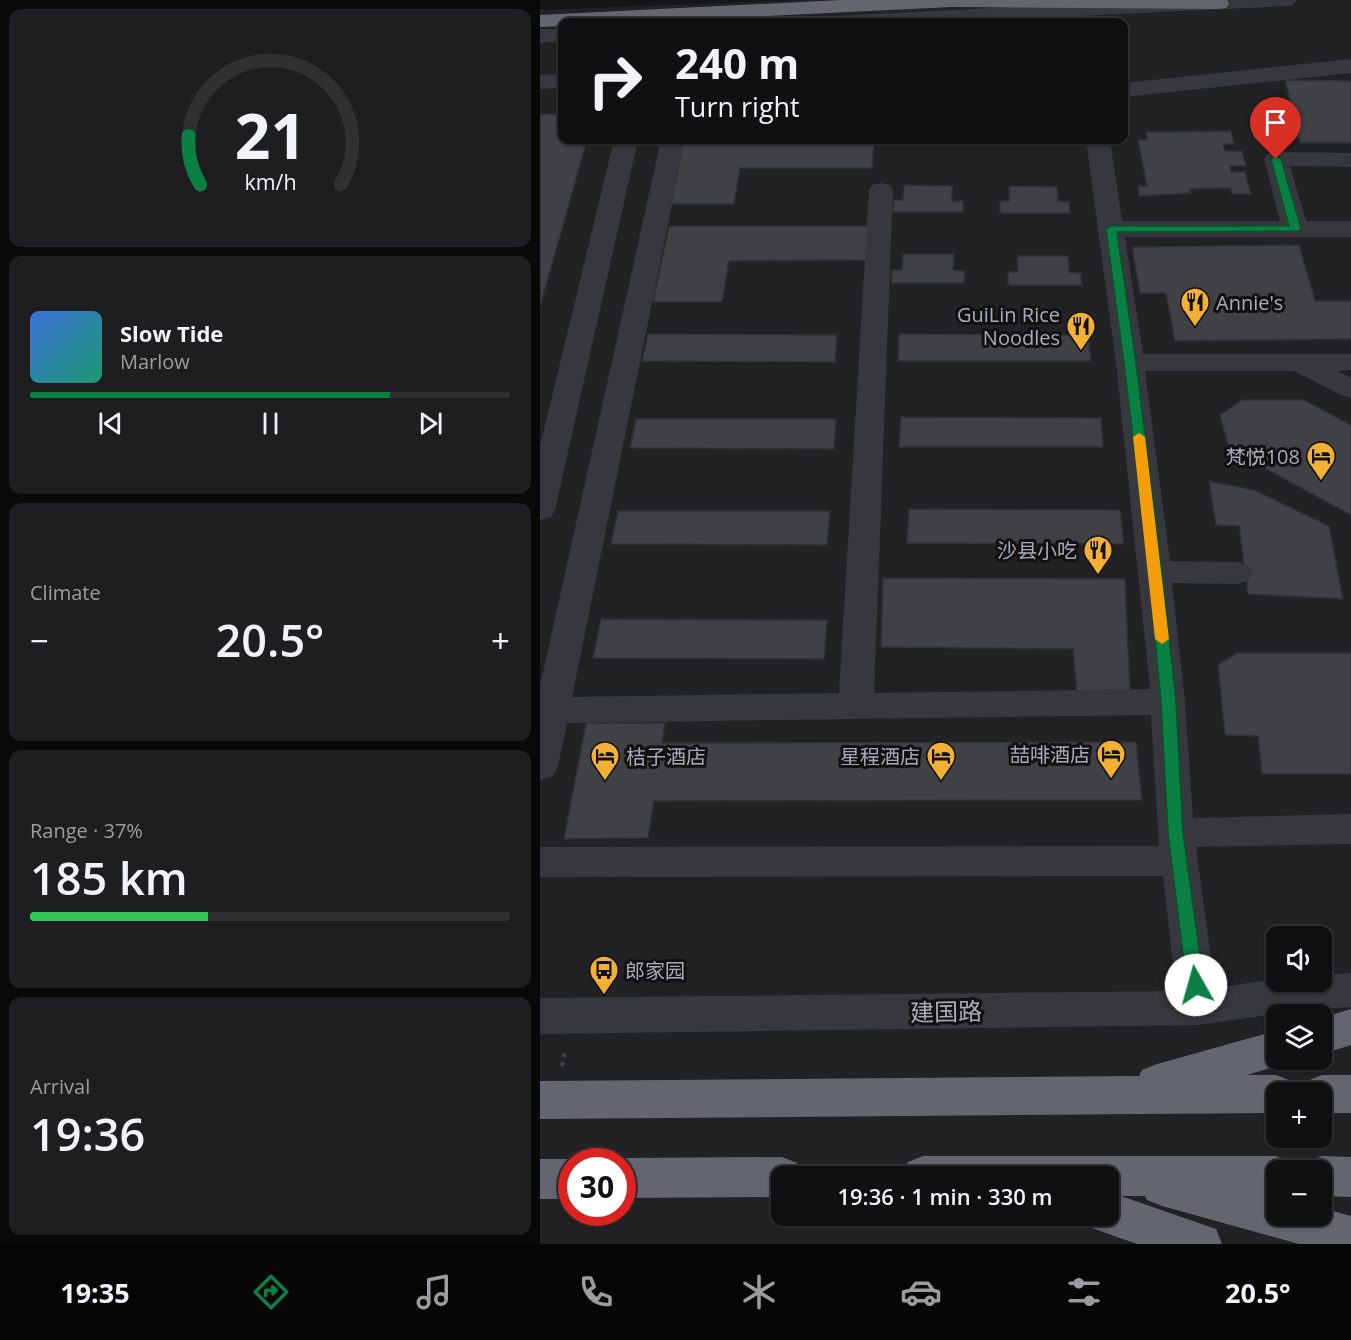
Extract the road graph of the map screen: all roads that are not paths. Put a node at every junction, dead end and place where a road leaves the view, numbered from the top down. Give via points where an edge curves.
1 (587, 0) edge
2 (973, 0) edge
3 (1285, 0) edge
4 (950, 1) edge
5 (540, 2) edge
6 (1218, 3) junction
7 (602, 18) edge
8 (916, 18) edge
9 (558, 20) edge
10 (540, 21) edge
11 (558, 35) edge
12 (540, 36) edge
13 (1351, 66) edge
14 (558, 81) edge
15 (540, 82) edge
16 (1128, 90) edge
17 (625, 144) edge
18 (672, 144) edge
19 (1099, 144) edge
20 (1351, 160) edge
21 (881, 190) dead end
22 (1111, 229) junction
23 (1295, 229) junction
24 (1351, 229) edge
25 (1299, 362) junction
26 (1351, 362) edge
27 (1130, 363) junction
28 (1351, 389) edge
29 (540, 510) edge
30 (1155, 572) junction
31 (1237, 573) dead end
32 (1168, 702) junction
33 (856, 706) junction
34 (551, 710) junction
35 (540, 766) edge
36 (1351, 829) edge
37 (1178, 847) junction
38 (540, 862) edge
39 (1351, 990) edge
40 (1198, 1008) junction
41 (540, 1016) edge
42 (1351, 1027) edge
43 (1332, 1033) edge
44 (1266, 1052) edge
45 (1266, 1094) edge
46 (1332, 1094) edge
47 (1351, 1094) edge
48 (1118, 1095) junction
49 (540, 1100) edge
50 (1332, 1176) edge
51 (1351, 1176) edge
52 (771, 1177) edge
53 (1266, 1177) edge
54 (540, 1179) edge
55 (558, 1179) edge
56 (636, 1179) edge
57 (1119, 1193) edge
58 (1119, 1195) edge
59 (1119, 1198) edge
60 (1351, 1237) edge
61 (1200, 1244) edge

1 - 5 highway
2 - 4 highway
3 - 6 street
4 - 6 highway
4 - 7 highway
6 - 8 street
9 - 10 highway
11 - 12 street
13 - 16 street
14 - 15 street
17 - 29 street
18 - 34 street
19 - 22 street
20 - 23 street via 1276,159
21 - 33 street
22 - 23 street
22 - 27 street
23 - 24 street
25 - 26 street
25 - 27 street
25 - 28 street
27 - 30 street
30 - 31 street
30 - 32 street
32 - 33 street
32 - 37 street
33 - 34 street
34 - 35 street
36 - 37 street
37 - 38 street
37 - 40 street
39 - 40 street, 建国路
40 - 41 street, 建国路
42 - 43 highway
44 - 48 highway
45 - 48 highway
46 - 47 highway
48 - 49 highway
50 - 51 highway
52 - 56 highway
53 - 57 highway
54 - 55 highway
58 - 60 highway
59 - 61 highway

